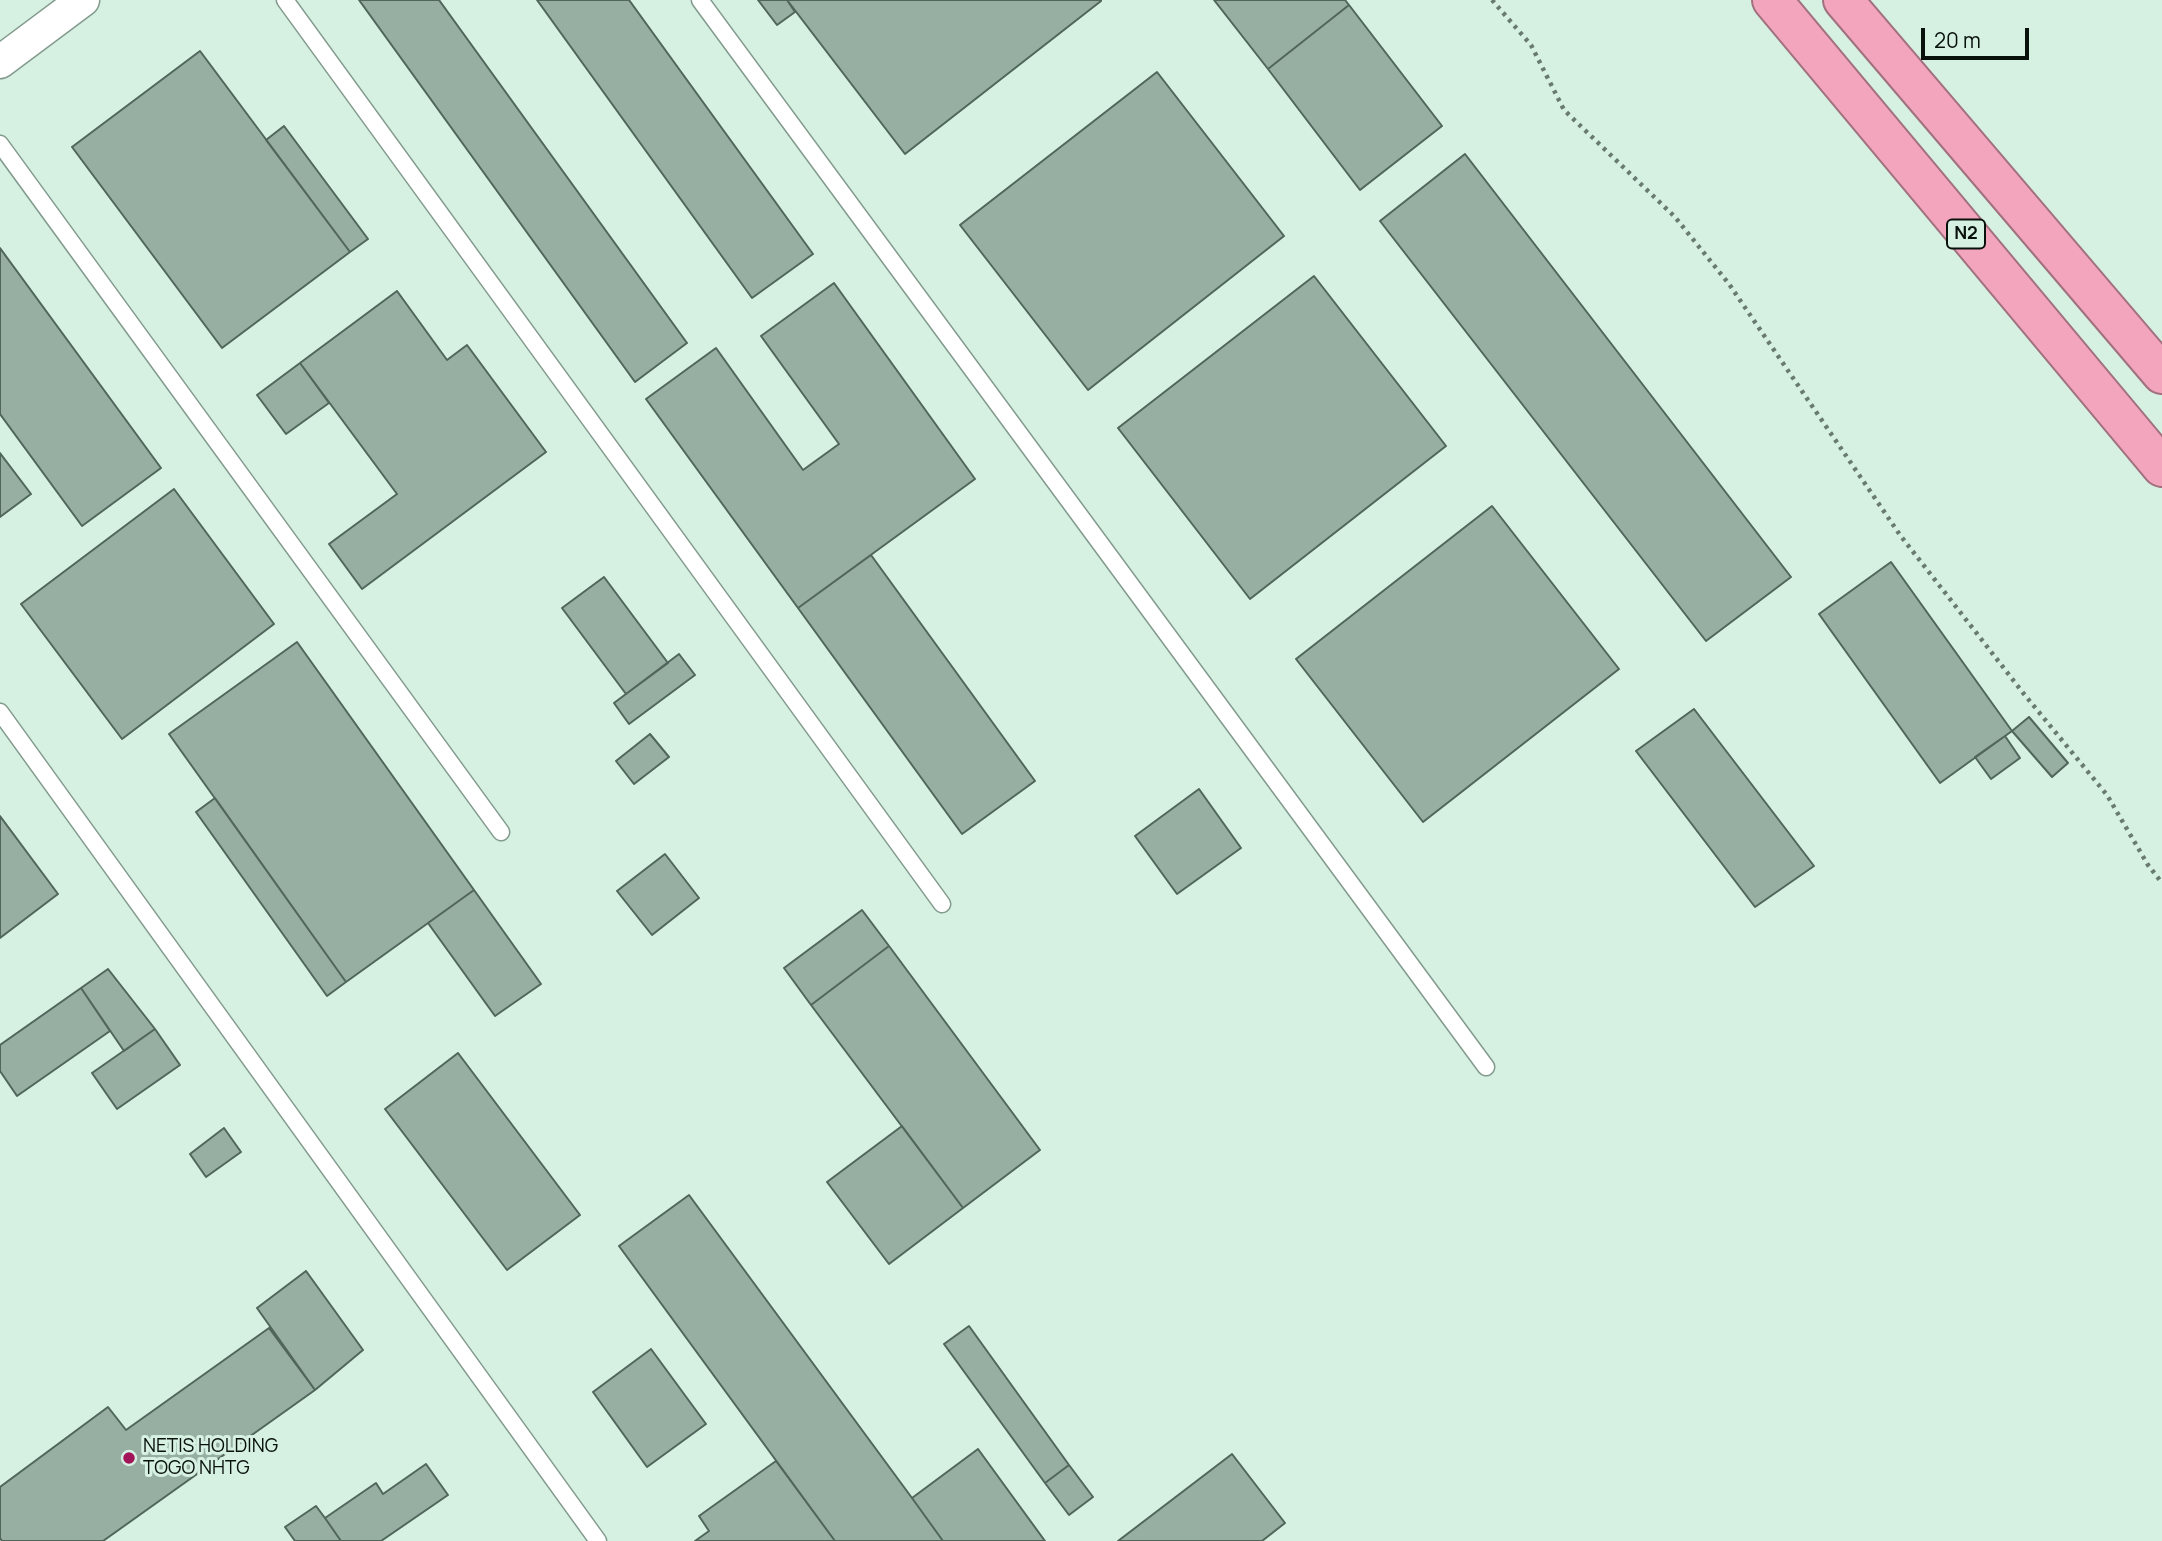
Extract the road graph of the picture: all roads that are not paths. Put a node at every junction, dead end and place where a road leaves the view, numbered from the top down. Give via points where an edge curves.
1 (83, 0) edge
2 (285, 0) edge
3 (700, 0) edge
4 (1772, 0) edge
5 (1843, 0) edge
6 (0, 62) edge
7 (0, 144) edge
8 (2162, 374) edge
9 (2162, 467) edge
10 (0, 712) edge
11 (501, 832) dead end
12 (942, 904) dead end
13 (1486, 1067) dead end
14 (598, 1541) edge

1 - 6 street
2 - 12 lane
3 - 13 lane
4 - 9 highway, N2
5 - 8 highway
7 - 11 lane
10 - 14 lane

